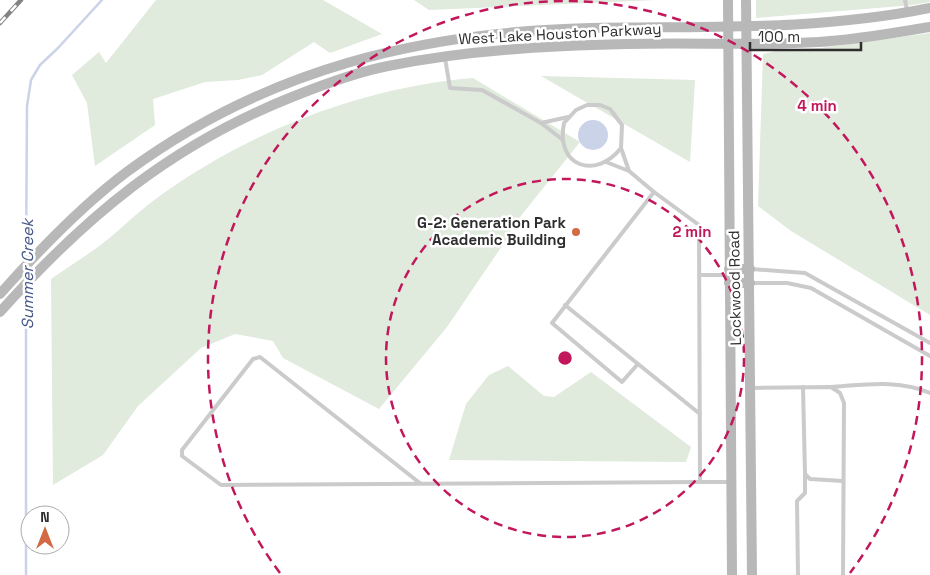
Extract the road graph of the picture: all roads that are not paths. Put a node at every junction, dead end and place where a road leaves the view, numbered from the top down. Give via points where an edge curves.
1 (728, 0) edge
2 (746, 0) edge
3 (905, 0) edge
4 (930, 8) edge
5 (904, 13) junction
6 (728, 26) junction
7 (746, 26) junction
8 (930, 27) edge
9 (908, 31) junction
10 (728, 44) junction
11 (747, 44) junction
12 (444, 56) junction
13 (568, 117) junction
14 (541, 123) junction
15 (563, 140) junction
16 (621, 148) junction
17 (606, 162) junction
18 (629, 171) junction
19 (654, 192) junction
20 (750, 269) junction
21 (699, 275) junction
22 (729, 276) junction
23 (750, 283) junction
24 (836, 289) junction
25 (0, 294) edge
26 (830, 299) junction
27 (854, 299) junction
28 (565, 305) junction
29 (849, 310) junction
30 (0, 312) edge
31 (930, 343) edge
32 (930, 356) edge
33 (638, 365) junction
34 (804, 387) junction
35 (831, 387) junction
36 (751, 388) junction
37 (930, 393) edge
38 (700, 414) junction
39 (805, 474) junction
40 (843, 481) junction
41 (700, 482) junction
42 (731, 482) junction
43 (421, 484) junction
44 (732, 575) edge
45 (752, 575) edge
46 (798, 575) edge
47 (843, 575) edge

1 - 6 main road, Lockwood Road
2 - 7 main road, Lockwood Road
3 - 5 lane
4 - 5 main road, West Lake Houston Parkway
5 - 7 main road, West Lake Houston Parkway via 817,24
5 - 9 main road
6 - 7 main road, West Lake Houston Parkway
6 - 10 main road, Lockwood Road
6 - 25 main road, West Lake Houston Parkway via 508,32 442,41 387,51 264,92 220,113 127,171 74,217
7 - 11 main road, Lockwood Road
8 - 9 main road, West Lake Houston Parkway
9 - 11 main road, West Lake Houston Parkway via 837,41
10 - 11 main road, West Lake Houston Parkway
10 - 12 main road, West Lake Houston Parkway via 547,47
10 - 22 main road, Lockwood Road
11 - 20 main road, Lockwood Road
12 - 14 lane via 450,88 482,90
12 - 30 main road, West Lake Houston Parkway via 317,87 251,113 194,144 138,180 82,227
13 - 14 lane
13 - 15 lane via 564,123
13 - 16 lane via 587,105 610,109 622,125
14 - 15 lane
15 - 17 lane via 566,152 578,164 592,166
16 - 17 lane
16 - 18 lane
17 - 18 lane
18 - 19 lane
19 - 21 lane via 699,225
19 - 28 lane
20 - 22 main road
20 - 23 main road, Lockwood Road
20 - 24 lane via 805,273
21 - 22 lane
21 - 38 lane
22 - 23 main road
22 - 42 main road, Lockwood Road
23 - 26 lane via 800,285
23 - 36 main road, Lockwood Road
24 - 26 lane
24 - 27 lane
26 - 29 lane
27 - 29 lane
27 - 31 lane
28 - 33 lane
28 - 33 lane via 552,323 622,382
29 - 32 lane
33 - 38 lane
34 - 35 lane
34 - 36 lane
34 - 39 lane
35 - 37 lane via 899,384
35 - 40 lane via 840,392 844,403
36 - 45 main road, Lockwood Road
38 - 41 lane
39 - 40 lane via 810,479
39 - 46 lane via 805,493 797,501
40 - 47 lane
41 - 42 lane
41 - 43 lane
42 - 44 main road, Lockwood Road
43 - 43 lane via 221,485 182,456 182,450 253,360 260,357

